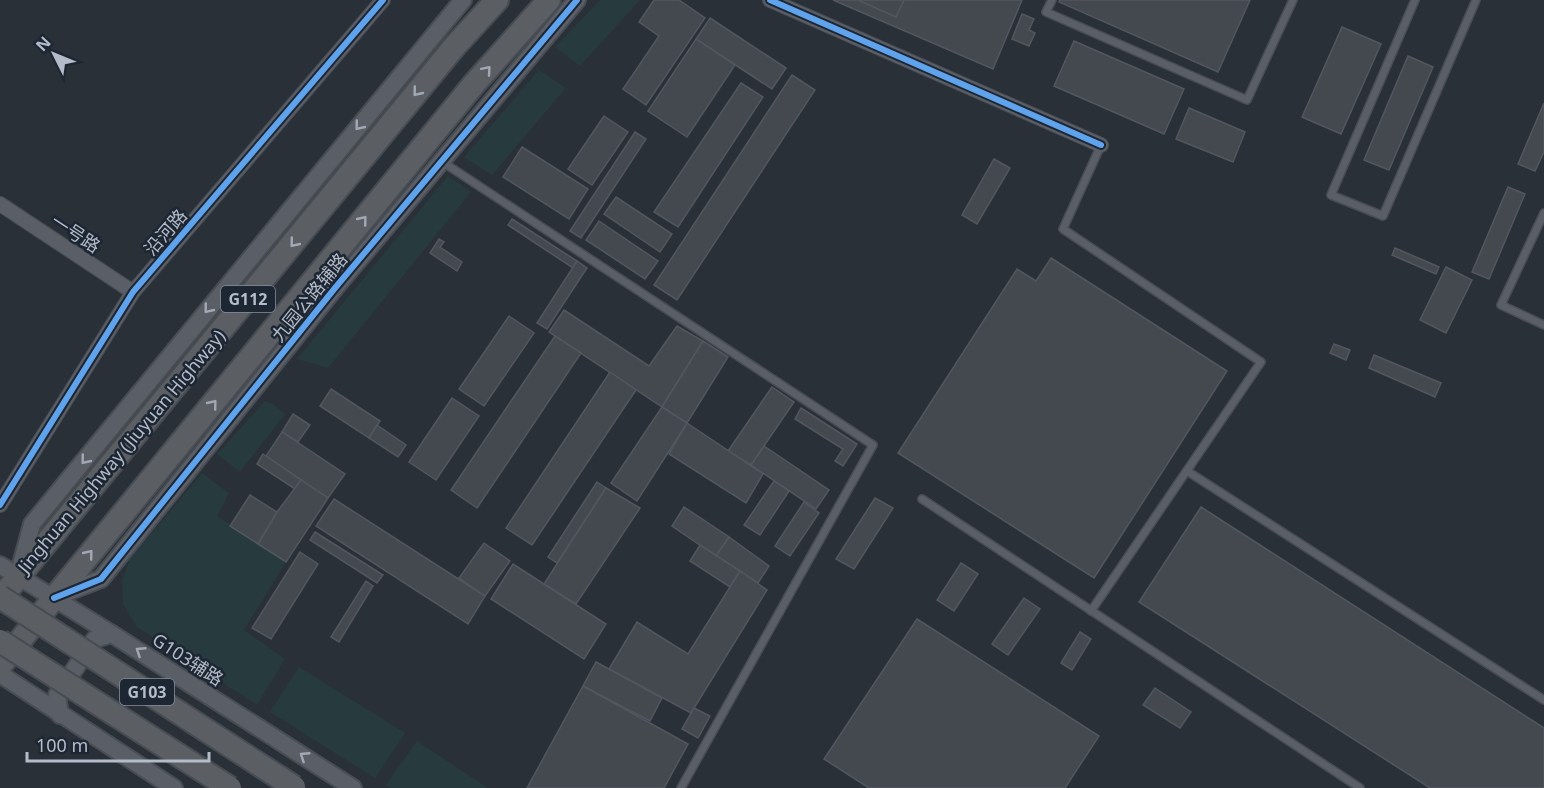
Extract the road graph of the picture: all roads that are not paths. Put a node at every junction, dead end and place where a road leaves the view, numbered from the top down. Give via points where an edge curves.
1 (463, 0) edge
2 (497, 0) edge
3 (549, 0) edge
4 (577, 0) edge
5 (770, 0) edge
6 (1052, 0) edge
7 (1293, 0) edge
8 (1415, 0) edge
9 (1476, 0) edge
10 (380, 1) edge
11 (1101, 146) joint
12 (441, 161) junction
13 (0, 204) edge
14 (1544, 213) edge
15 (133, 292) junction
16 (1544, 325) edge
17 (1186, 471) junction
18 (922, 499) dead end
19 (0, 505) edge
20 (9, 571) edge
21 (0, 598) edge
22 (54, 598) junction
23 (1091, 611) junction
24 (112, 634) junction
25 (0, 641) edge
26 (0, 666) edge
27 (0, 674) edge
28 (1544, 700) edge
29 (60, 715) junction
30 (174, 788) edge
31 (230, 788) edge
32 (294, 788) edge
33 (353, 788) edge
34 (681, 788) edge
35 (1360, 788) edge

1 -> 20 street via 32,524
2 -> 20 highway, Jinghuan Highway (Jiuyuan Highway) / G112 via 454,47 63,524
22 -> 3 highway, G112 via 467,93
4 - 12 street, 九园公路辅路
5 - 11 street
6 - 7 lane via 1046,12 1247,100
8 - 9 lane via 1331,195 1383,216
10 - 15 street, 沿河路
11 - 17 lane via 1063,229 1261,362
12 - 22 street, 九园公路辅路 via 101,579
12 - 34 lane via 873,445
13 - 15 street, 一号路
14 - 16 lane via 1501,305
15 - 19 street, 沿河路
17 - 23 lane
17 - 28 lane
18 - 23 lane
20 - 21 highway, Jinghuan Highway (Jiuyuan Highway) / G112
20 - 22 street, G103辅路
21 - 32 highway, G103, bridge
22 - 24 street, G103辅路
22 - 26 highway, G112
23 - 35 lane
24 - 29 street via 95,639 57,694
33 -> 24 street, G103辅路
25 - 31 highway, G103, bridge
27 - 29 street
29 - 30 street

